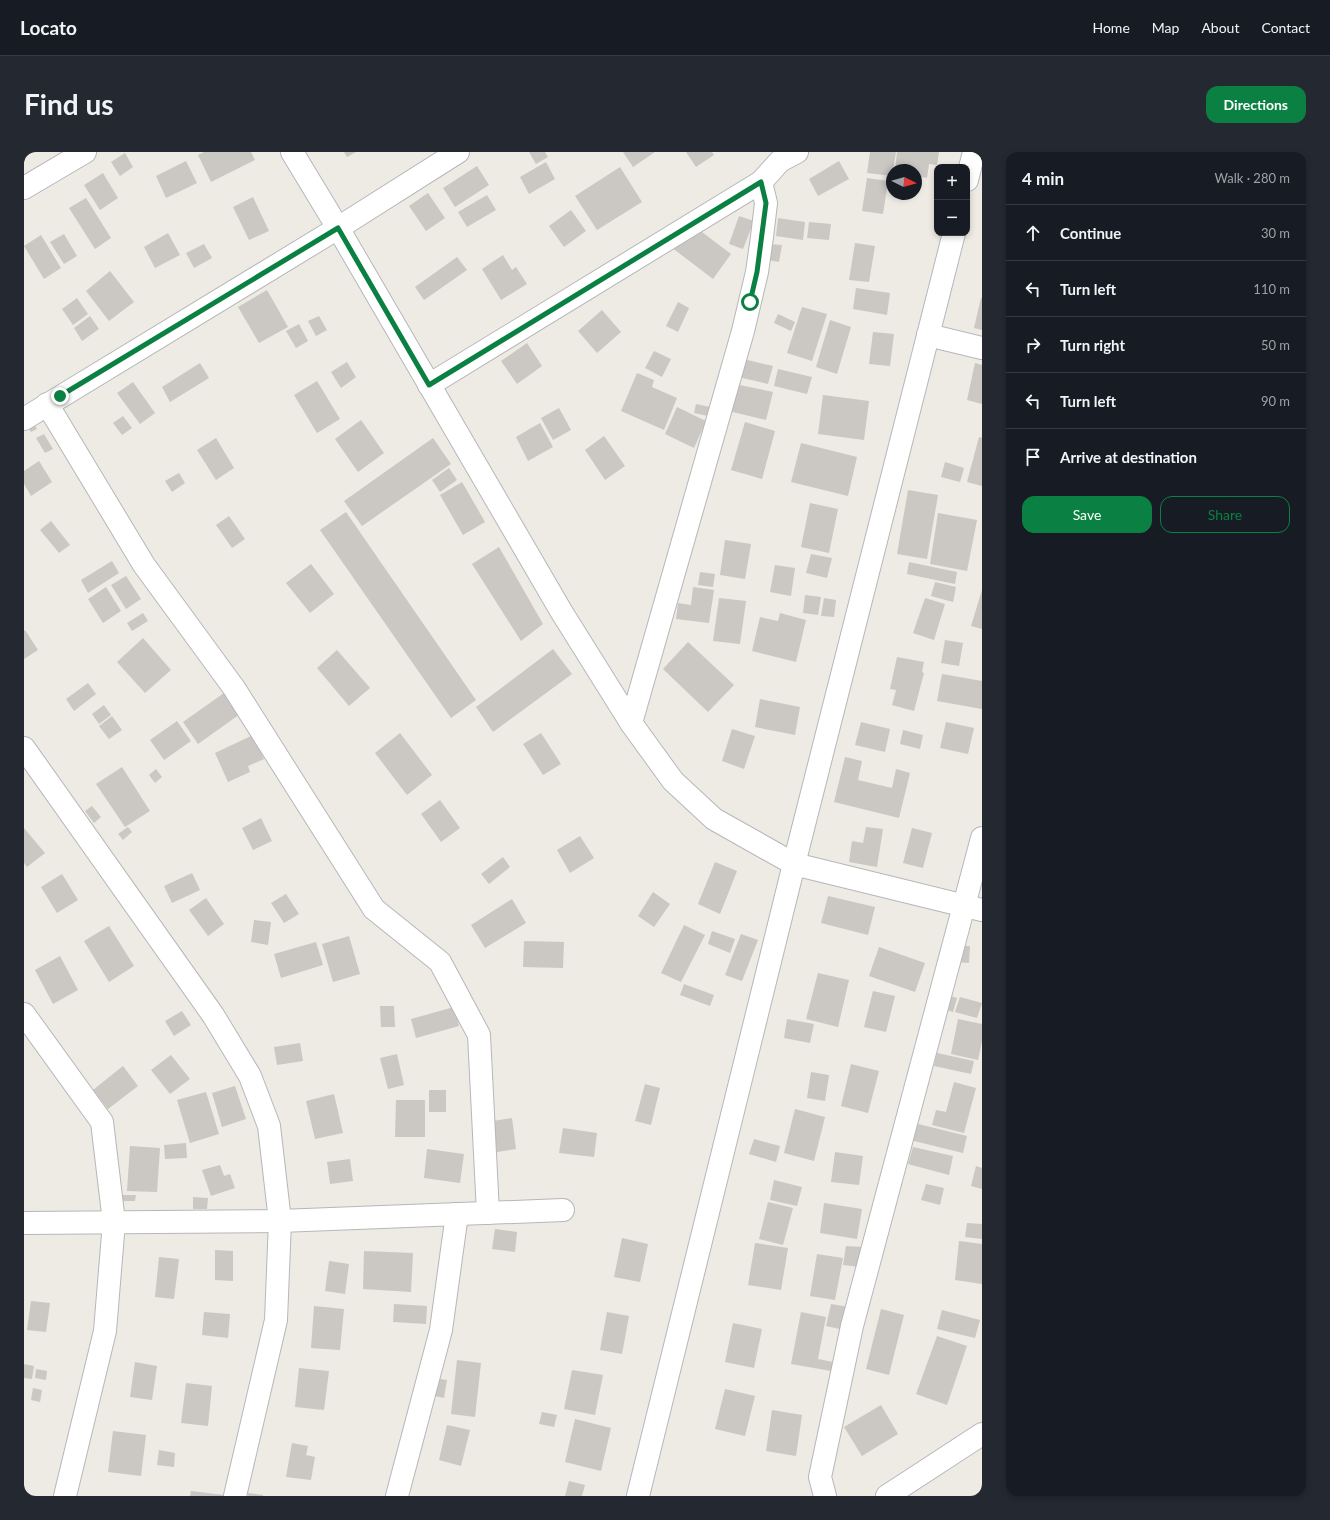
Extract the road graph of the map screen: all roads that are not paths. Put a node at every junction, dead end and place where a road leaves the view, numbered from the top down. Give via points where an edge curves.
1 (85, 152) edge
2 (292, 152) edge
3 (458, 152) edge
4 (974, 152) edge
5 (784, 155) edge
6 (970, 168) edge
7 (761, 182) junction
8 (24, 188) edge
9 (338, 228) junction
10 (953, 236) edge
11 (928, 335) junction
12 (982, 348) edge
13 (429, 385) junction
14 (47, 404) junction
15 (24, 420) edge
16 (631, 723) junction
17 (24, 748) edge
18 (982, 838) edge
19 (794, 864) junction
20 (973, 908) edge
21 (24, 1014) edge
22 (563, 1210) dead end
23 (488, 1213) junction
24 (457, 1214) junction
25 (280, 1221) junction
26 (114, 1222) junction
27 (24, 1223) edge
28 (982, 1434) edge
29 (64, 1496) edge
30 (235, 1496) edge
31 (397, 1496) edge
32 (638, 1496) edge
33 (825, 1496) edge
34 (887, 1496) edge

1 - 8 street
2 - 9 street
3 - 9 street
4 - 6 street
5 - 7 street
7 - 13 street
7 - 16 street via 766,203 762,237 757,272 743,331
9 - 13 street
9 - 14 street
10 - 11 street
11 - 12 street
11 - 19 street
13 - 16 street via 561,611
14 - 15 street
14 - 23 street via 144,566 234,688 374,910 440,962 479,1035
16 - 19 street via 674,781 714,819
17 - 25 street via 213,1015 250,1076 269,1126
18 - 20 street
19 - 20 street
19 - 32 street
20 - 33 street via 852,1326 820,1477
21 - 26 street via 102,1122
22 - 23 street
23 - 24 street
24 - 25 street
24 - 31 street via 441,1330
25 - 26 street
25 - 30 street via 276,1320
26 - 27 street
26 - 29 street via 105,1331
28 - 34 street

